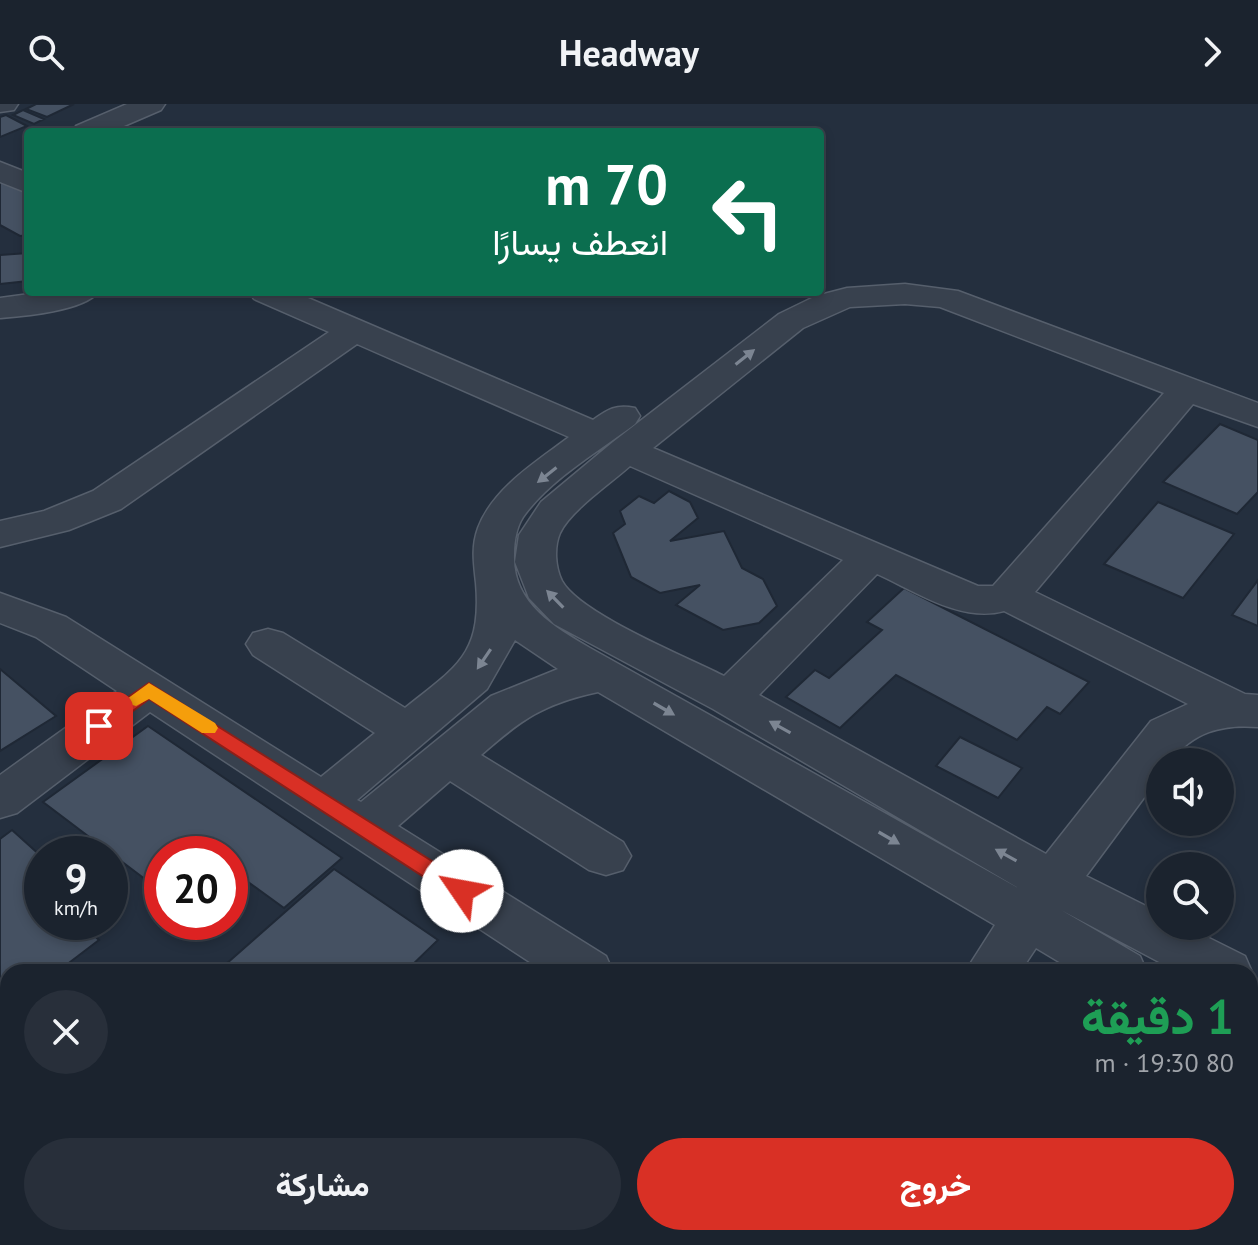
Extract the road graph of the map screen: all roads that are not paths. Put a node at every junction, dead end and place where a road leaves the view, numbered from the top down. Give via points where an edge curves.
1 (151, 104) edge
2 (95, 128) edge
3 (24, 157) edge
4 (0, 163) edge
5 (0, 171) edge
6 (24, 182) edge
7 (824, 277) edge
8 (67, 296) edge
9 (275, 296) edge
10 (783, 296) edge
11 (0, 308) edge
12 (353, 331) junction
13 (687, 384) junction
14 (1187, 389) junction
15 (1258, 389) edge
16 (1258, 416) edge
17 (611, 443) junction
18 (0, 534) edge
19 (870, 557) junction
20 (496, 586) junction
21 (1008, 596) junction
22 (0, 607) edge
23 (268, 644) dead end
24 (605, 675) junction
25 (149, 690) junction
26 (729, 698) junction
27 (1248, 710) edge
28 (407, 731) junction
29 (448, 757) junction
30 (0, 800) edge
31 (323, 802) junction
32 (364, 827) junction
33 (606, 856) dead end
34 (1040, 900) junction
35 (1108, 956) edge
36 (575, 964) edge
37 (996, 964) edge
38 (1167, 964) edge

1 - 2 street
3 - 4 street
5 - 6 street
7 - 15 street via 906,269 952,278
8 - 11 street
9 - 12 street
10 - 13 street
12 - 17 street
12 - 18 street via 107,500 55,521
13 -> 14 street via 813,307 876,292 946,298
13 - 17 street
14 - 16 street
14 - 21 street
17 - 19 street
17 -> 20 street via 514,501 497,528 492,557
26 -> 17 street via 569,614 544,588 535,562 539,535
19 - 21 street via 972,600
19 - 26 street
20 - 24 street via 512,613 540,639
20 -> 28 street via 499,632 489,655 471,678
21 - 27 street
22 - 25 street via 51,627
23 - 28 street
24 - 29 street via 553,686 518,701
24 -> 34 street
25 - 30 street
25 - 31 street
34 -> 26 street
27 - 34 street via 1197,717 1167,733
28 - 31 street
29 - 32 street
29 - 33 street
31 - 32 street
32 - 36 street
34 - 35 street
34 - 37 street
35 - 38 street

